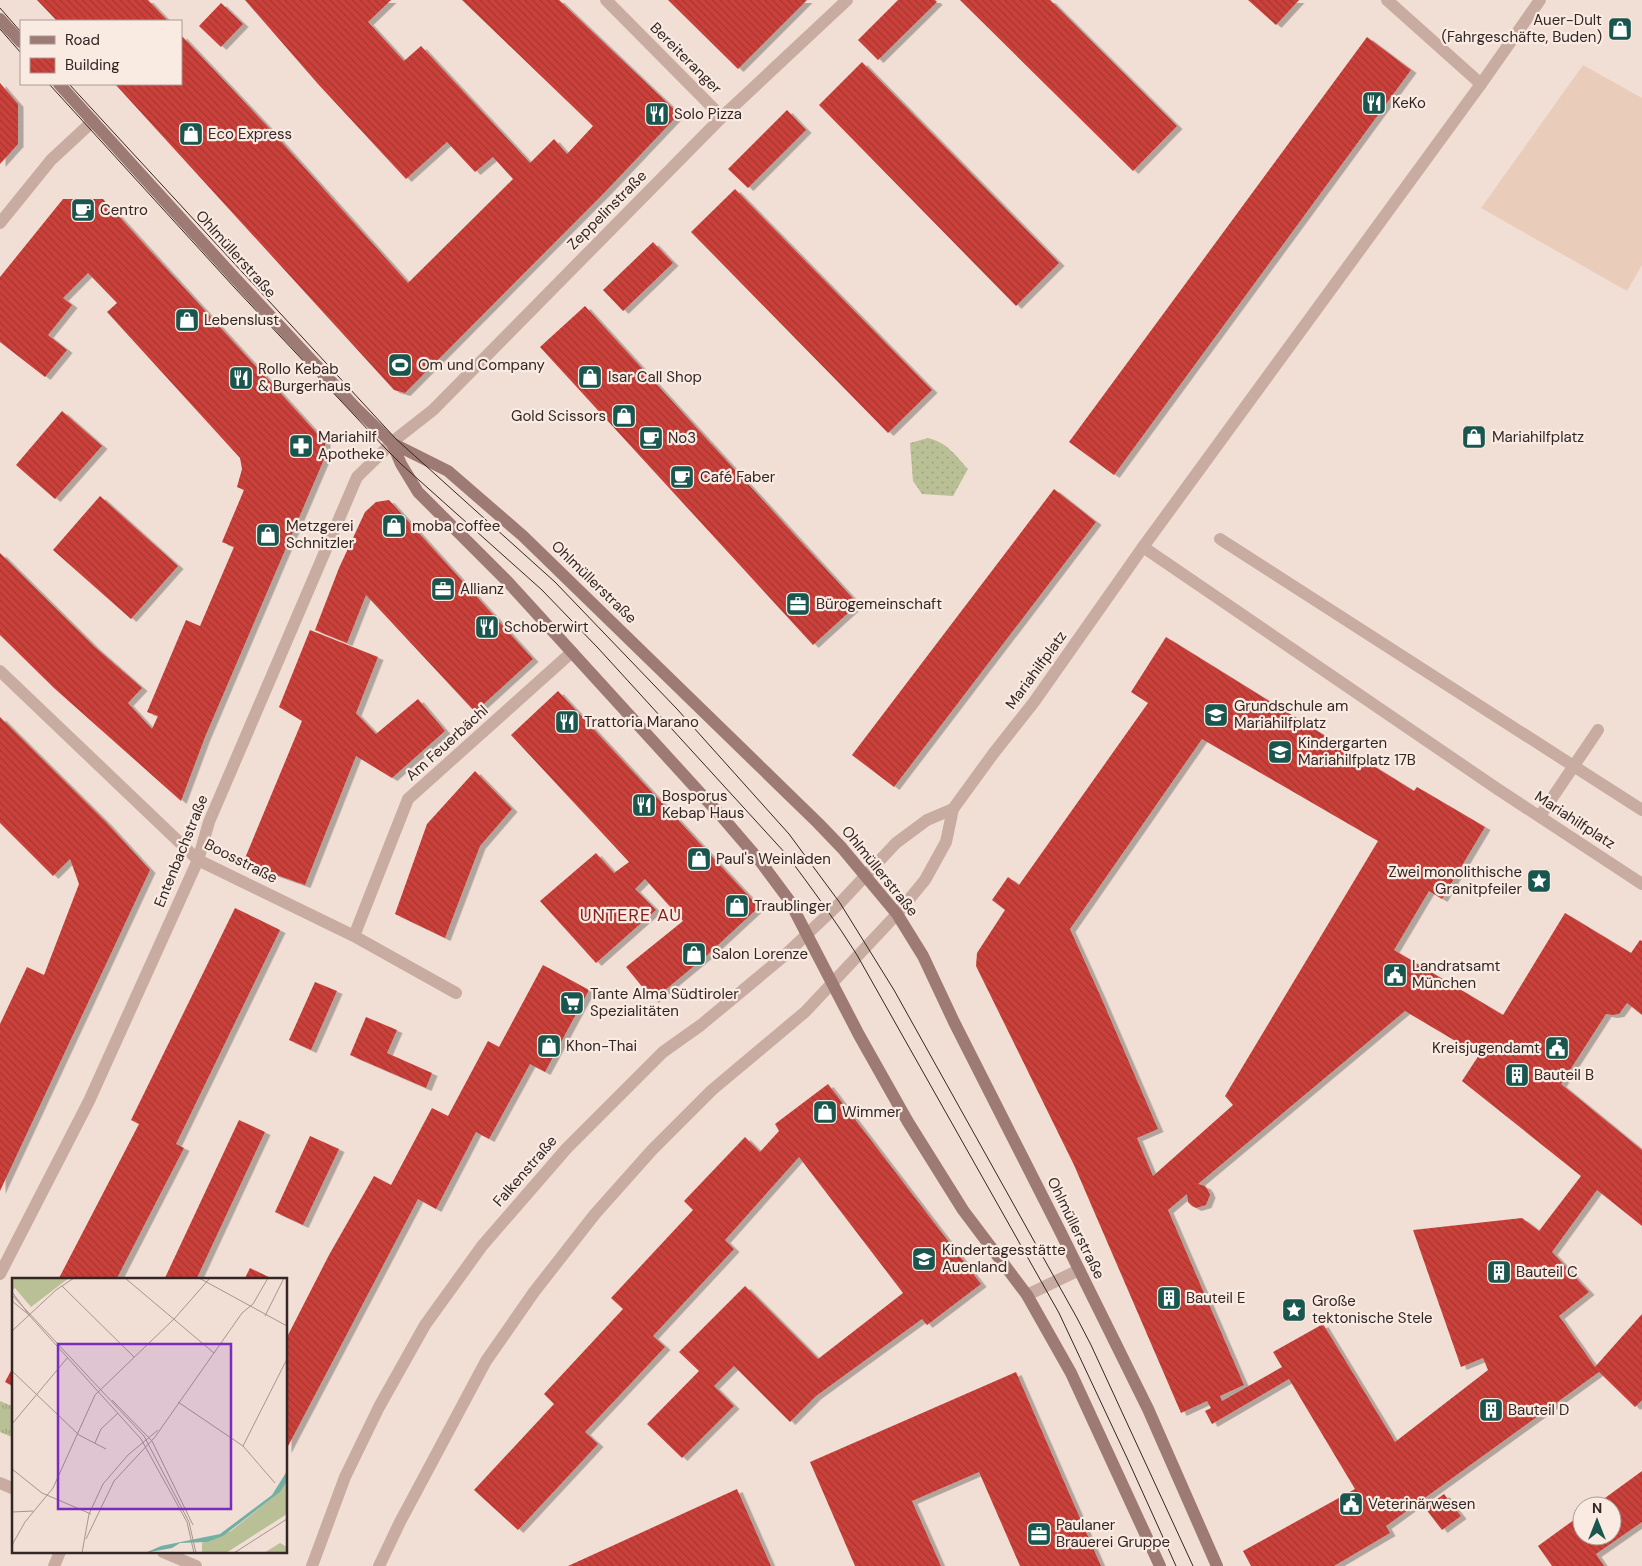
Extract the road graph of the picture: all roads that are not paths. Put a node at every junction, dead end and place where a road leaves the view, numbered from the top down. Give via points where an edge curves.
1 (606, 0) edge
2 (846, 0) edge
3 (1387, 0) edge
4 (1540, 0) edge
5 (0, 19) edge
6 (20, 41) edge
7 (1481, 84) junction
8 (60, 85) edge
9 (722, 117) junction
10 (93, 120) junction
11 (0, 223) edge
12 (392, 443) junction
13 (1220, 539) dead end
14 (1143, 547) junction
15 (572, 652) junction
16 (0, 672) edge
17 (1598, 730) dead end
18 (1575, 766) junction
19 (953, 809) junction
20 (1642, 810) edge
21 (1540, 816) junction
22 (198, 860) junction
23 (866, 876) junction
24 (1642, 884) edge
25 (897, 914) junction
26 (808, 934) junction
27 (354, 936) junction
28 (832, 981) junction
29 (456, 993) dead end
30 (1079, 1270) junction
31 (0, 1274) edge
32 (1027, 1295) junction
33 (0, 1483) edge
34 (12, 1488) edge
35 (59, 1554) edge
36 (168, 1554) edge
37 (54, 1566) edge
38 (196, 1566) edge
39 (312, 1566) edge
40 (379, 1566) edge
41 (1160, 1566) edge
42 (1217, 1566) edge

1 - 9 street, Bereiteranger
2 - 9 street, Zeppelinstraße
3 - 7 street
4 - 7 street, Mariahilfplatz
5 - 6 main road
7 - 14 street, Mariahilfplatz
8 - 10 main road, Ohlmüllerstraße
9 - 12 street, Zeppelinstraße via 433,410
10 - 11 street via 51,160
10 - 12 main road, Ohlmüllerstraße via 293,341
12 - 15 main road, Ohlmüllerstraße via 400,464 418,492
12 - 22 street, Entenbachstraße via 357,477 209,822
12 - 23 main road, Ohlmüllerstraße via 448,471 523,536 818,822
13 - 18 street
14 - 19 street, Mariahilfplatz via 1034,702
14 - 21 street, Mariahilfplatz
15 - 26 main road, Ohlmüllerstraße via 760,861 789,900
15 - 27 street, Am Feuerbächl via 408,799
16 - 22 street, Boosstraße
17 - 18 street
18 - 20 street
18 - 21 street
19 - 23 street via 927,820 896,844
19 - 25 street, Mariahilfplatz via 946,842 925,880
21 - 24 street, Mariahilfplatz
22 - 27 street, Boosstraße
22 - 31 street, Entenbachstraße via 89,1101
23 - 25 main road, Ohlmüllerstraße
23 - 26 street, Falkenstraße
25 - 28 street, Mariahilfplatz
25 - 30 main road, Ohlmüllerstraße via 923,956
26 - 28 main road, Ohlmüllerstraße
26 - 39 street, Falkenstraße via 709,1018 663,1052 566,1148 482,1246 425,1325 379,1407 345,1477
27 - 29 street, Boosstraße
28 - 32 main road, Ohlmüllerstraße via 908,1122 964,1210
28 - 40 street via 805,1012 712,1090 594,1214 486,1361
30 - 32 street
30 - 42 main road, Ohlmüllerstraße via 1148,1409
32 - 41 main road, Ohlmüllerstraße via 1071,1373
33 - 34 street
35 - 37 street
36 - 38 street

